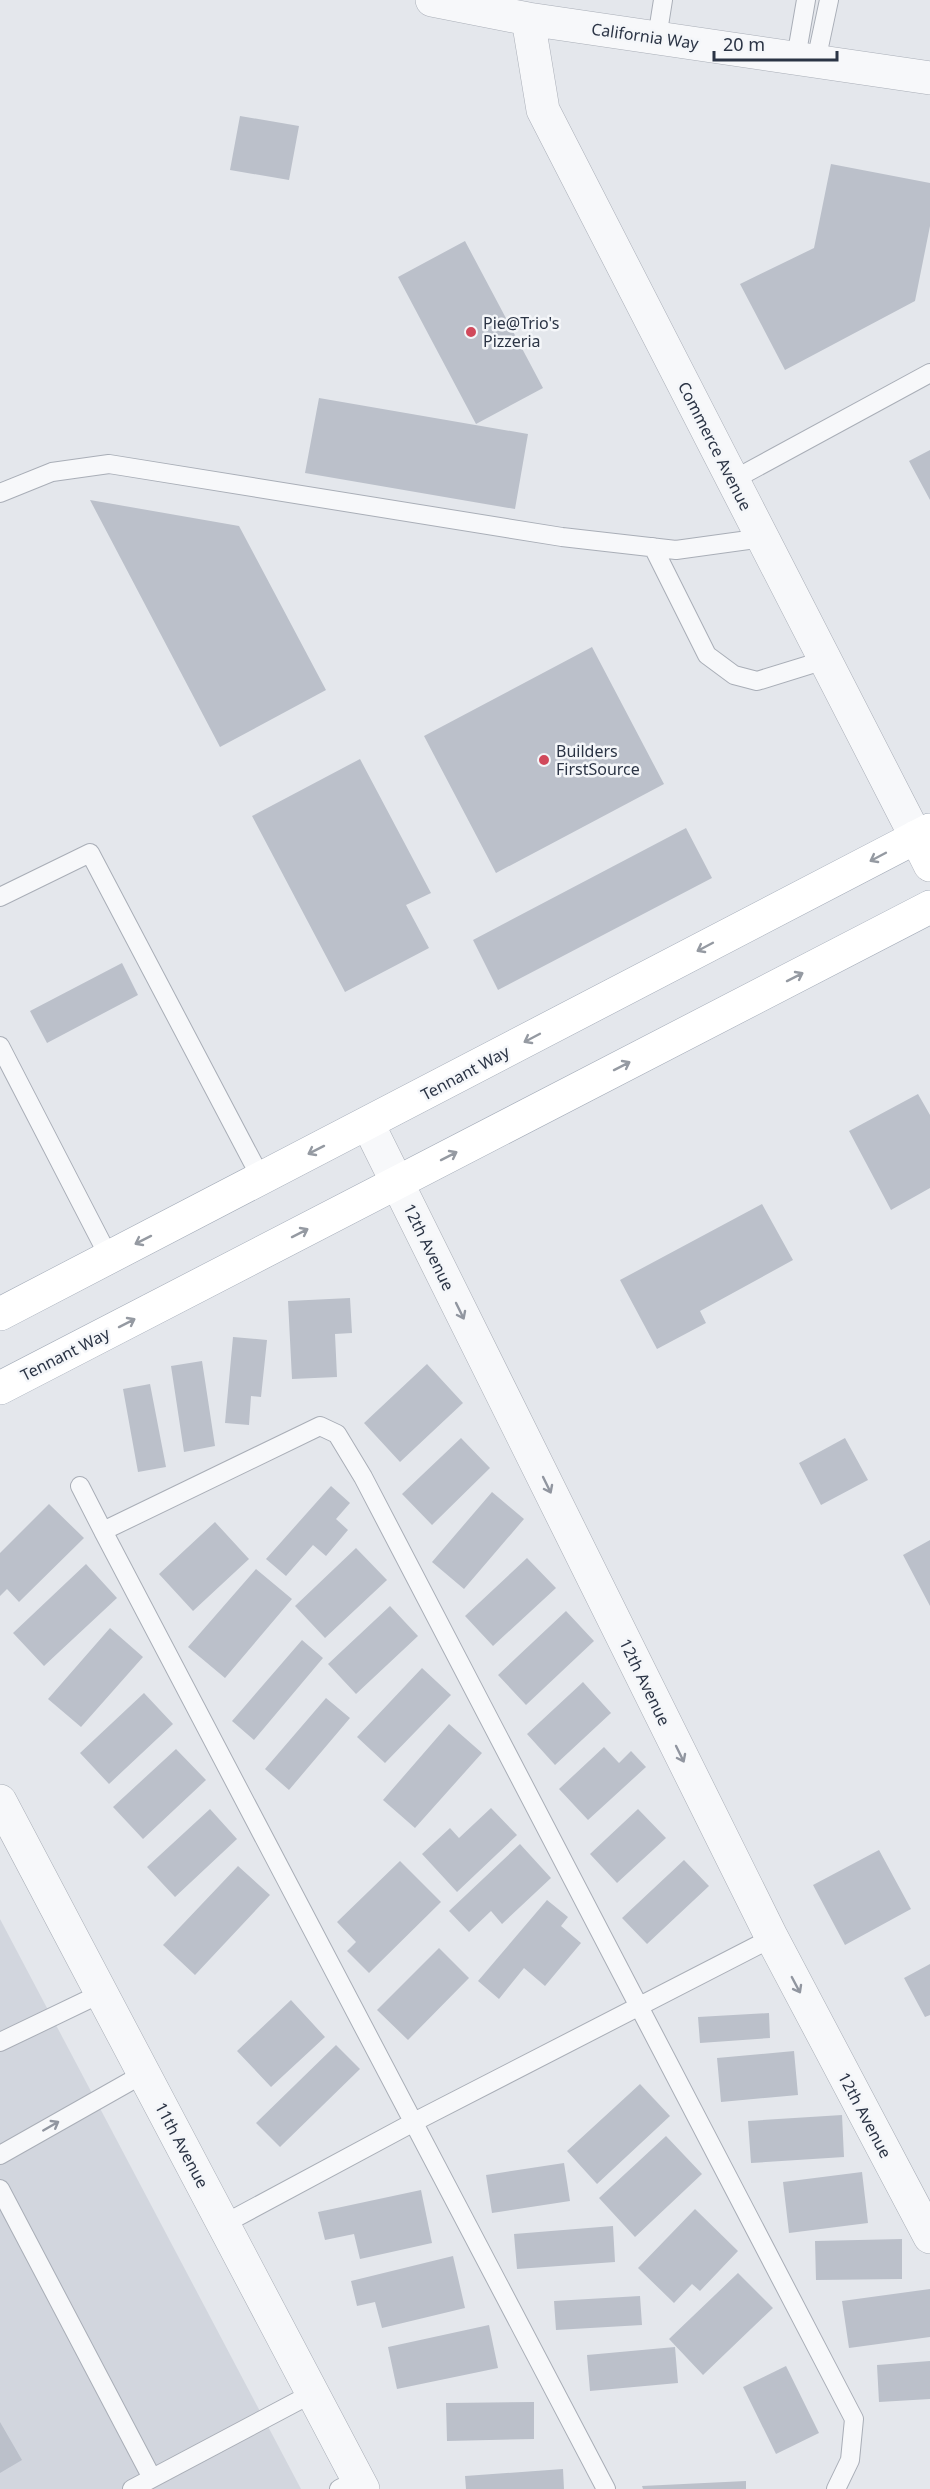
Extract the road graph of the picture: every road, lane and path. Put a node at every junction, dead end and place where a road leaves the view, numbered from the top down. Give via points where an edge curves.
1 (432, 0) edge
2 (663, 0) edge
3 (806, 0) edge
4 (829, 0) edge
5 (528, 19) junction
6 (657, 38) junction
7 (806, 59) junction
8 (930, 78) edge
9 (930, 373) edge
10 (733, 480) junction
11 (0, 493) edge
12 (763, 538) junction
13 (653, 547) junction
14 (825, 660) junction
15 (925, 844) edge
16 (0, 897) edge
17 (930, 907) edge
18 (0, 1046) edge
19 (368, 1124) junction
20 (261, 1178) junction
21 (397, 1183) junction
22 (109, 1257) junction
23 (0, 1314) edge
24 (0, 1388) edge
25 (80, 1486) dead end
26 (104, 1531) junction
27 (0, 1801) edge
28 (772, 1938) junction
29 (102, 1993) junction
30 (639, 2007) junction
31 (0, 2042) edge
32 (145, 2073) junction
33 (414, 2122) junction
34 (0, 2155) edge
35 (0, 2189) edge
36 (224, 2224) junction
37 (930, 2237) edge
38 (312, 2393) junction
39 (152, 2478) junction
40 (354, 2486) edge
41 (132, 2489) edge
42 (606, 2489) edge
43 (836, 2489) edge

1 - 5 street, California Way
2 - 6 lane
3 - 7 lane
4 - 7 lane
5 - 6 street, California Way
5 - 10 street, Commerce Avenue via 543,110
6 - 7 street, California Way
7 - 8 street, California Way
9 - 10 lane
10 - 12 street, Commerce Avenue
11 - 13 lane via 52,472 109,464 562,537
12 - 13 lane via 676,550
12 - 14 street, Commerce Avenue
13 - 14 lane via 707,655 734,675 757,681
14 - 15 street, Commerce Avenue
15 -> 19 main road, Tennant Way
16 - 20 lane via 90,853
21 -> 17 main road, Tennant Way
18 - 22 lane
19 -> 20 main road, Tennant Way
19 - 21 street, 12th Avenue
20 -> 22 main road, Tennant Way
24 -> 21 main road, Tennant Way
21 -> 28 street, 12th Avenue
22 - 23 main road, Tennant Way
25 - 26 lane
26 - 30 lane via 320,1426 337,1434
26 - 33 lane
27 - 29 street, 11th Avenue
28 - 30 lane
28 -> 37 street, 12th Avenue
29 - 31 lane
29 - 32 street, 11th Avenue
30 - 33 lane
30 - 43 lane via 854,2420 850,2460
34 -> 32 lane
32 - 36 street, 11th Avenue
33 - 36 lane
33 - 42 lane
35 - 39 lane
36 - 38 street, 11th Avenue
38 - 39 lane
38 - 40 street, 11th Avenue
39 - 41 lane

